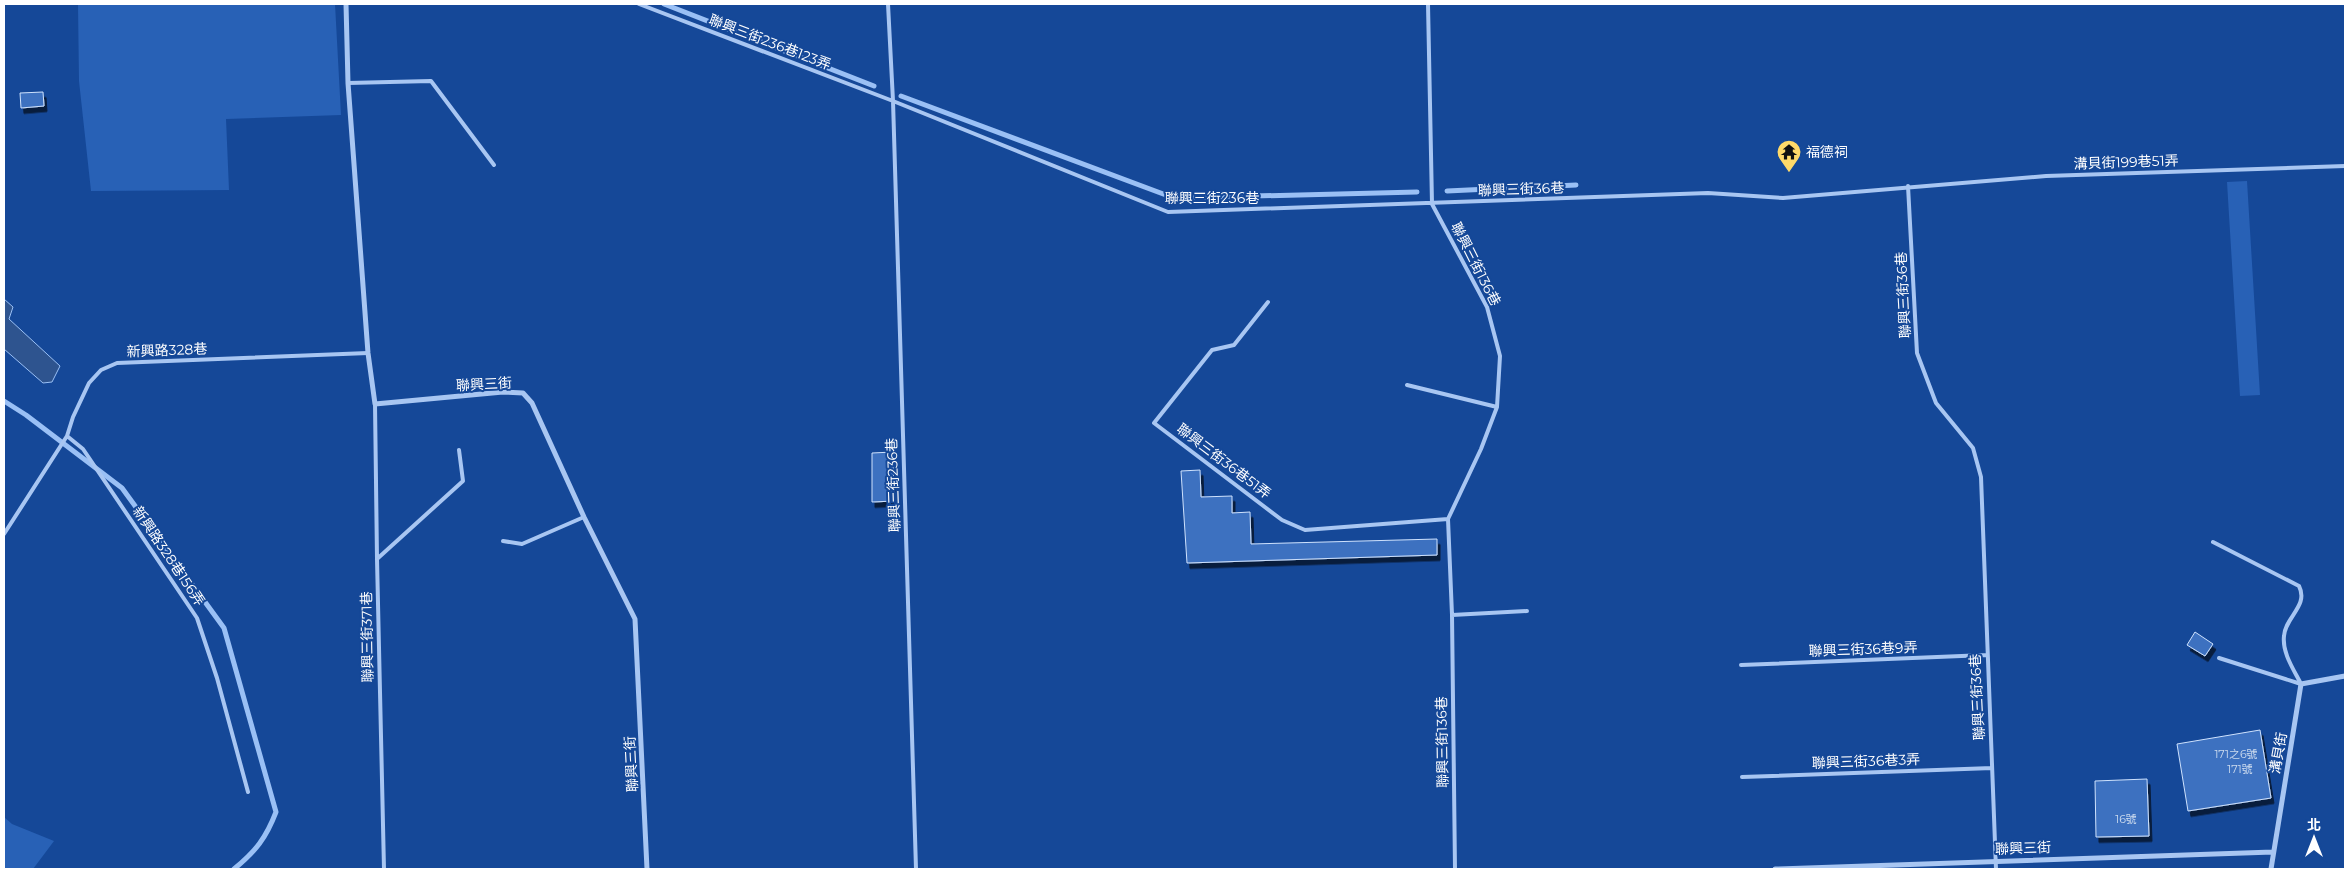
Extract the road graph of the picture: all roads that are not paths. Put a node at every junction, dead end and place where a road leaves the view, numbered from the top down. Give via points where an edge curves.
1 (346, 4) edge
2 (639, 4) edge
3 (888, 4) edge
4 (1428, 4) edge
5 (348, 83) junction
6 (893, 101) junction
7 (494, 165) dead end
8 (2345, 166) edge
9 (1908, 186) junction
10 (1432, 204) junction
11 (1268, 302) dead end
12 (368, 353) junction
13 (1407, 385) dead end
14 (375, 404) junction
15 (1498, 407) junction
16 (67, 436) junction
17 (459, 450) dead end
18 (584, 517) junction
19 (1448, 519) junction
20 (4, 534) edge
21 (503, 541) dead end
22 (2213, 542) dead end
23 (377, 559) junction
24 (1527, 611) dead end
25 (1452, 615) junction
26 (1986, 655) junction
27 (2219, 658) dead end
28 (1742, 665) dead end
29 (2345, 676) edge
30 (2301, 684) junction
31 (1992, 768) junction
32 (1742, 777) dead end
33 (248, 792) dead end
34 (2273, 852) junction
35 (1996, 860) junction
36 (384, 869) edge
37 (647, 869) edge
38 (916, 869) edge
39 (1456, 869) edge
40 (1775, 869) edge
41 (1996, 869) edge
42 (2271, 869) edge

1 - 5 street
2 - 6 lane, 聯興三街236巷123弄
3 - 6 lane, 聯興三街236巷
4 - 10 lane, 聯興三街136巷
5 - 7 lane via 431,82
5 - 12 street
6 - 10 lane, 聯興三街236巷 via 1168,212
6 - 38 lane, 聯興三街236巷
8 - 9 lane, 溝貝街199巷51弄 via 2046,176
9 - 10 lane, 聯興三街36巷 via 1783,198 1708,193
9 - 26 lane, 聯興三街36巷 via 1917,353 1936,403 1973,448 1981,478
10 - 15 lane, 聯興三街136巷 via 1487,307 1500,356
11 - 19 lane, 聯興三街36巷51弄 via 1234,345 1212,350 1154,422 1282,520 1305,530
12 - 14 street
12 - 16 lane, 新興路328巷 via 117,363 101,370 89,383
13 - 15 lane
14 - 18 street, 聯興三街 via 523,393 532,403
14 - 23 lane, 聯興三街371巷
15 - 19 lane, 聯興三街136巷 via 1482,449
16 - 20 lane, 新興路328巷
16 - 33 lane, 新興路328巷156弄 via 83,449 198,618
17 - 23 lane via 463,481
18 - 21 lane via 522,544
18 - 37 street, 聯興三街 via 635,619
19 - 25 lane, 聯興三街136巷
22 - 30 lane via 2299,586 2303,592 2303,600 2284,635 2287,655
23 - 36 lane, 聯興三街371巷
24 - 25 lane
25 - 39 lane, 聯興三街136巷
26 - 28 lane, 聯興三街36巷9弄
26 - 31 lane, 聯興三街36巷
27 - 30 lane
29 - 30 street
30 - 34 street, 溝貝街
31 - 32 lane, 聯興三街36巷3弄
31 - 35 lane, 聯興三街36巷
34 - 35 street, 聯興三街
34 - 42 street, 溝貝街
35 - 40 street, 聯興三街
35 - 41 lane, 聯興三街36巷

